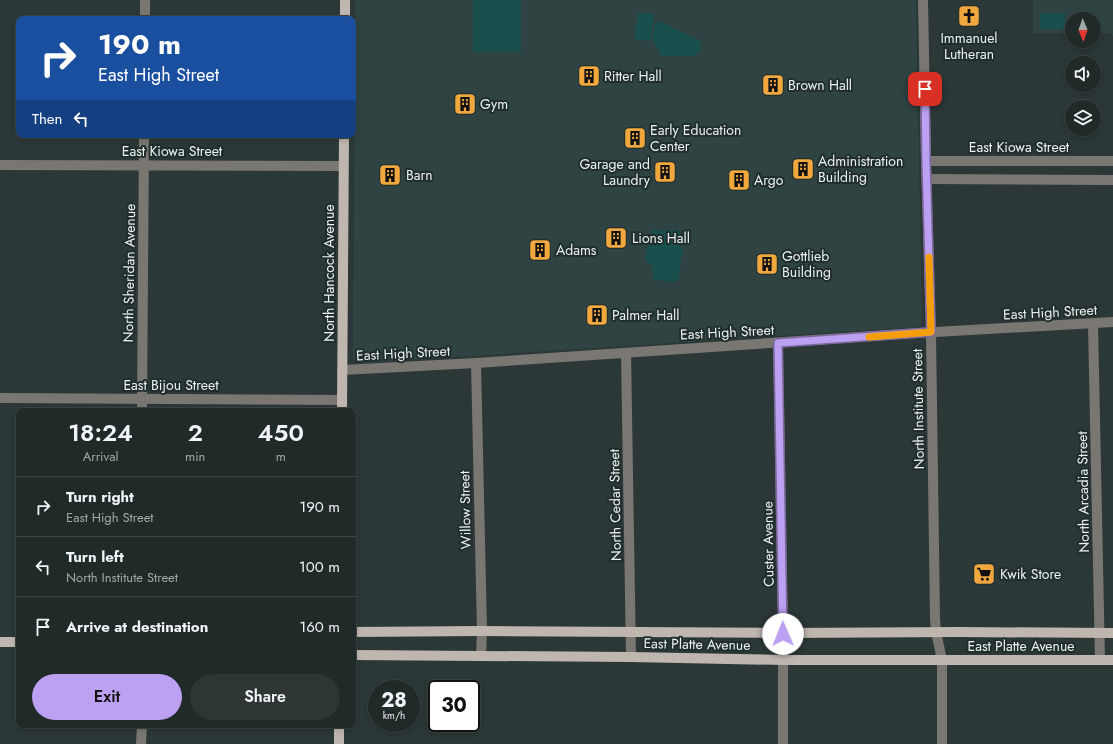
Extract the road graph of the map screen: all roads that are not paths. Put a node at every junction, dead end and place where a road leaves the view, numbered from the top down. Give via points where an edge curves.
1 (145, 0) edge
2 (345, 0) edge
3 (923, 0) edge
4 (145, 16) edge
5 (345, 16) edge
6 (144, 138) edge
7 (344, 138) edge
8 (926, 161) junction
9 (1113, 162) edge
10 (0, 165) edge
11 (144, 165) junction
12 (343, 166) junction
13 (927, 179) junction
14 (1113, 180) edge
15 (1113, 322) edge
16 (1093, 324) junction
17 (931, 332) junction
18 (778, 343) junction
19 (626, 352) junction
20 (476, 363) junction
21 (342, 370) junction
22 (0, 398) edge
23 (142, 399) junction
24 (342, 400) junction
25 (142, 408) edge
26 (342, 408) edge
27 (482, 631) junction
28 (356, 632) edge
29 (631, 632) junction
30 (936, 632) junction
31 (1100, 633) junction
32 (1113, 633) edge
33 (783, 634) junction
34 (0, 642) edge
35 (16, 642) edge
36 (356, 655) edge
37 (481, 656) junction
38 (631, 657) junction
39 (783, 660) junction
40 (942, 660) junction
41 (1100, 660) junction
42 (1113, 660) edge
43 (142, 728) edge
44 (339, 728) edge
45 (141, 744) edge
46 (339, 744) edge
47 (783, 744) edge
48 (942, 744) edge

1 - 4 street
2 - 5 main road
3 - 8 street, North Institute Street
6 - 11 street, North Sheridan Avenue
7 - 12 main road, North Hancock Avenue
8 - 9 street, East Kiowa Street
8 - 13 street, North Institute Street
10 - 11 street, East Kiowa Street
11 - 12 street, East Kiowa Street
11 - 23 street, North Sheridan Avenue
12 - 21 main road, North Hancock Avenue
13 - 14 street
13 - 17 street, North Institute Street
15 - 16 street, East High Street
16 - 17 street, East High Street
16 - 31 street, North Arcadia Street
17 - 18 street, East High Street
17 - 30 street, North Institute Street
18 - 19 street, East High Street
18 - 33 street, Custer Avenue
19 - 20 street, East High Street
19 - 29 street, North Cedar Street
20 - 21 street, East High Street
20 - 27 street, Willow Street
21 - 24 main road, North Hancock Avenue
22 - 23 street, East Bijou Street
23 - 24 street, East Bijou Street
23 - 25 street, North Sheridan Avenue
24 - 26 main road, North Hancock Avenue
27 - 28 main road, East Platte Avenue
27 - 29 main road, East Platte Avenue
27 - 37 street, Willow Street
29 - 33 main road, East Platte Avenue
29 - 38 street, North Cedar Street
30 - 31 main road, East Platte Avenue
30 - 33 main road, East Platte Avenue
30 - 40 street, North Institute Street
31 - 32 main road, East Platte Avenue
31 - 41 street, North Arcadia Street
33 - 39 street, Custer Avenue
34 - 35 main road
36 - 37 main road, East Platte Avenue
37 - 38 main road, East Platte Avenue
38 - 39 main road, East Platte Avenue
39 - 40 main road, East Platte Avenue
39 - 47 street, Custer Avenue
40 - 41 main road, East Platte Avenue
40 - 48 street, North Institute Street
41 - 42 main road, East Platte Avenue
43 - 45 street
44 - 46 main road

